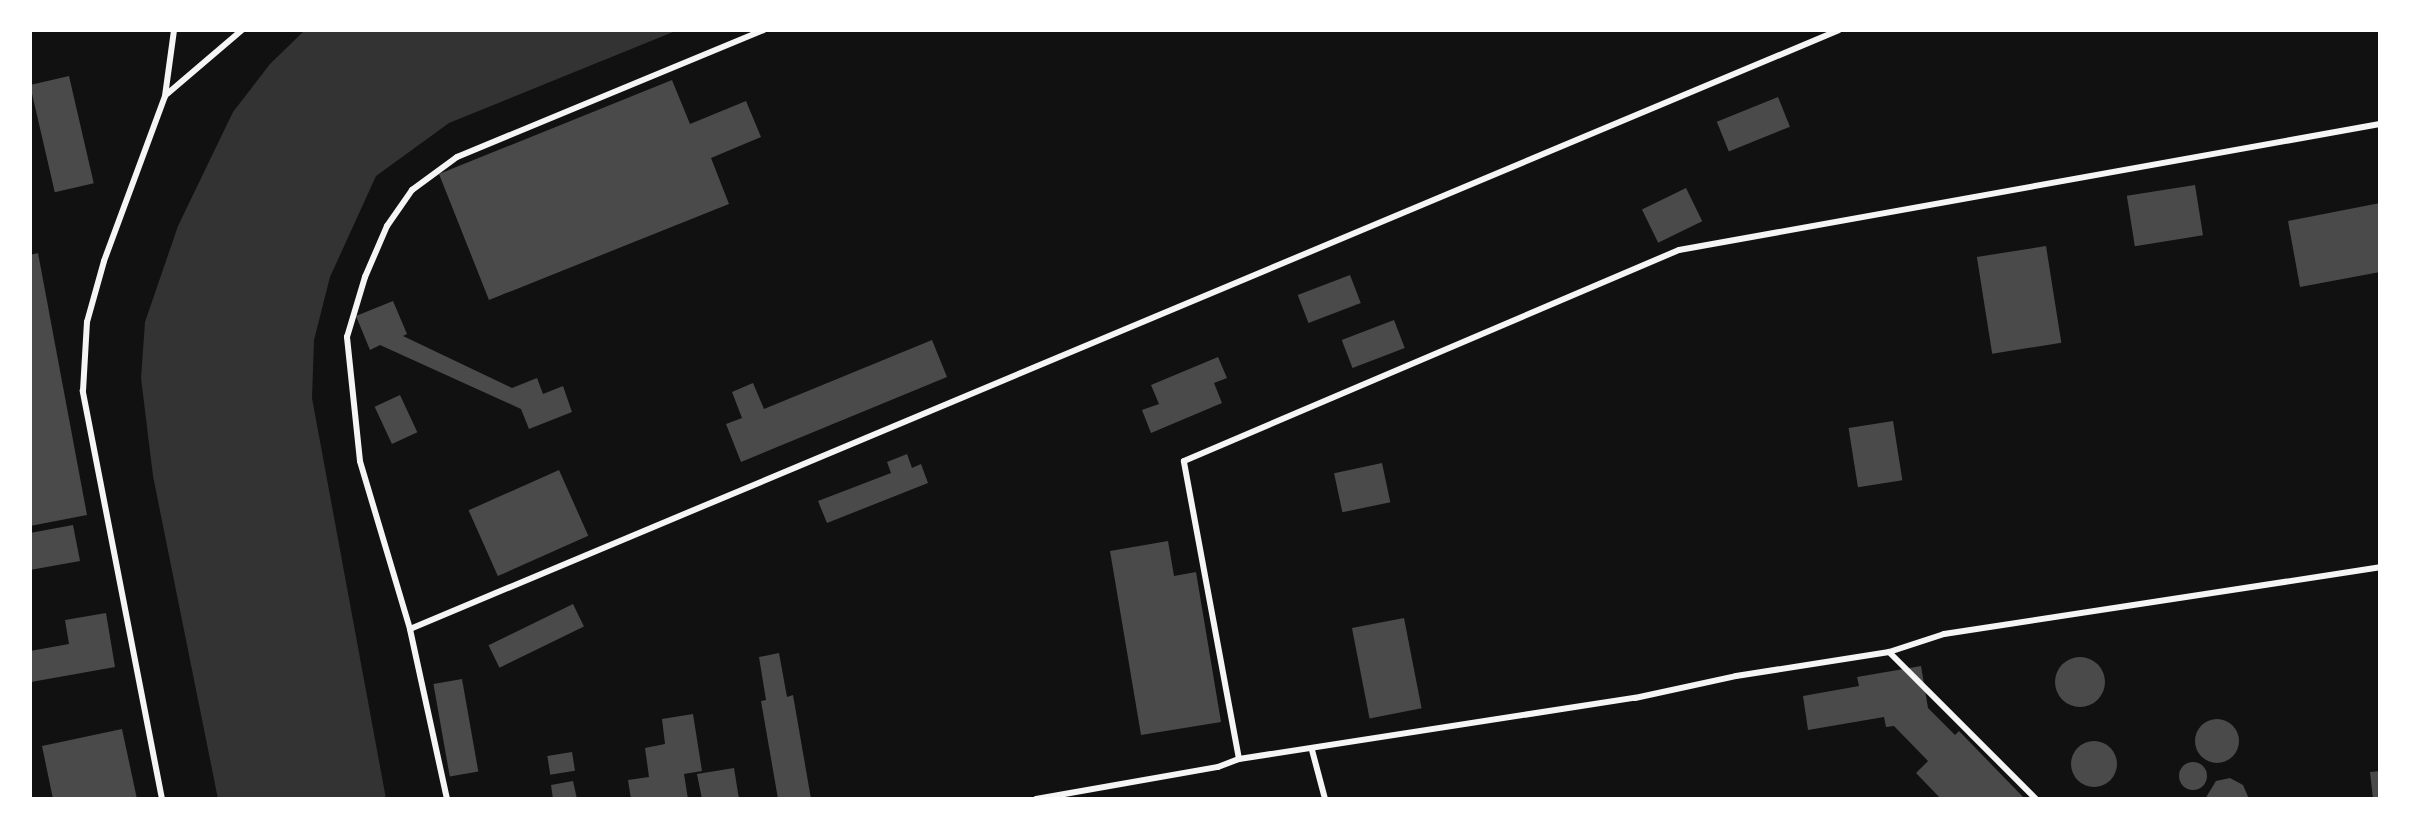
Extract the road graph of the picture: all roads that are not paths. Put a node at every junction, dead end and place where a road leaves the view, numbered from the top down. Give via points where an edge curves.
1 (174, 30) edge
2 (242, 30) edge
3 (764, 30) edge
4 (1838, 30) edge
5 (165, 96) junction
6 (2380, 124) edge
7 (2380, 567) edge
8 (410, 629) junction
9 (1890, 652) junction
10 (1312, 750) junction
11 (1239, 759) junction
12 (162, 799) edge
13 (447, 799) edge
14 (1036, 799) edge
15 (1324, 799) edge
16 (2036, 799) edge

1 - 5 lane
2 - 5 lane
3 - 8 lane via 457,156 412,190 387,226 347,337 360,461
4 - 8 lane
5 - 12 lane via 104,261 88,322 83,391
6 - 11 lane via 1679,250 1184,461
7 - 9 lane via 1944,634
8 - 13 lane
9 - 10 lane
9 - 16 lane
10 - 11 lane
10 - 15 lane
11 - 14 lane

